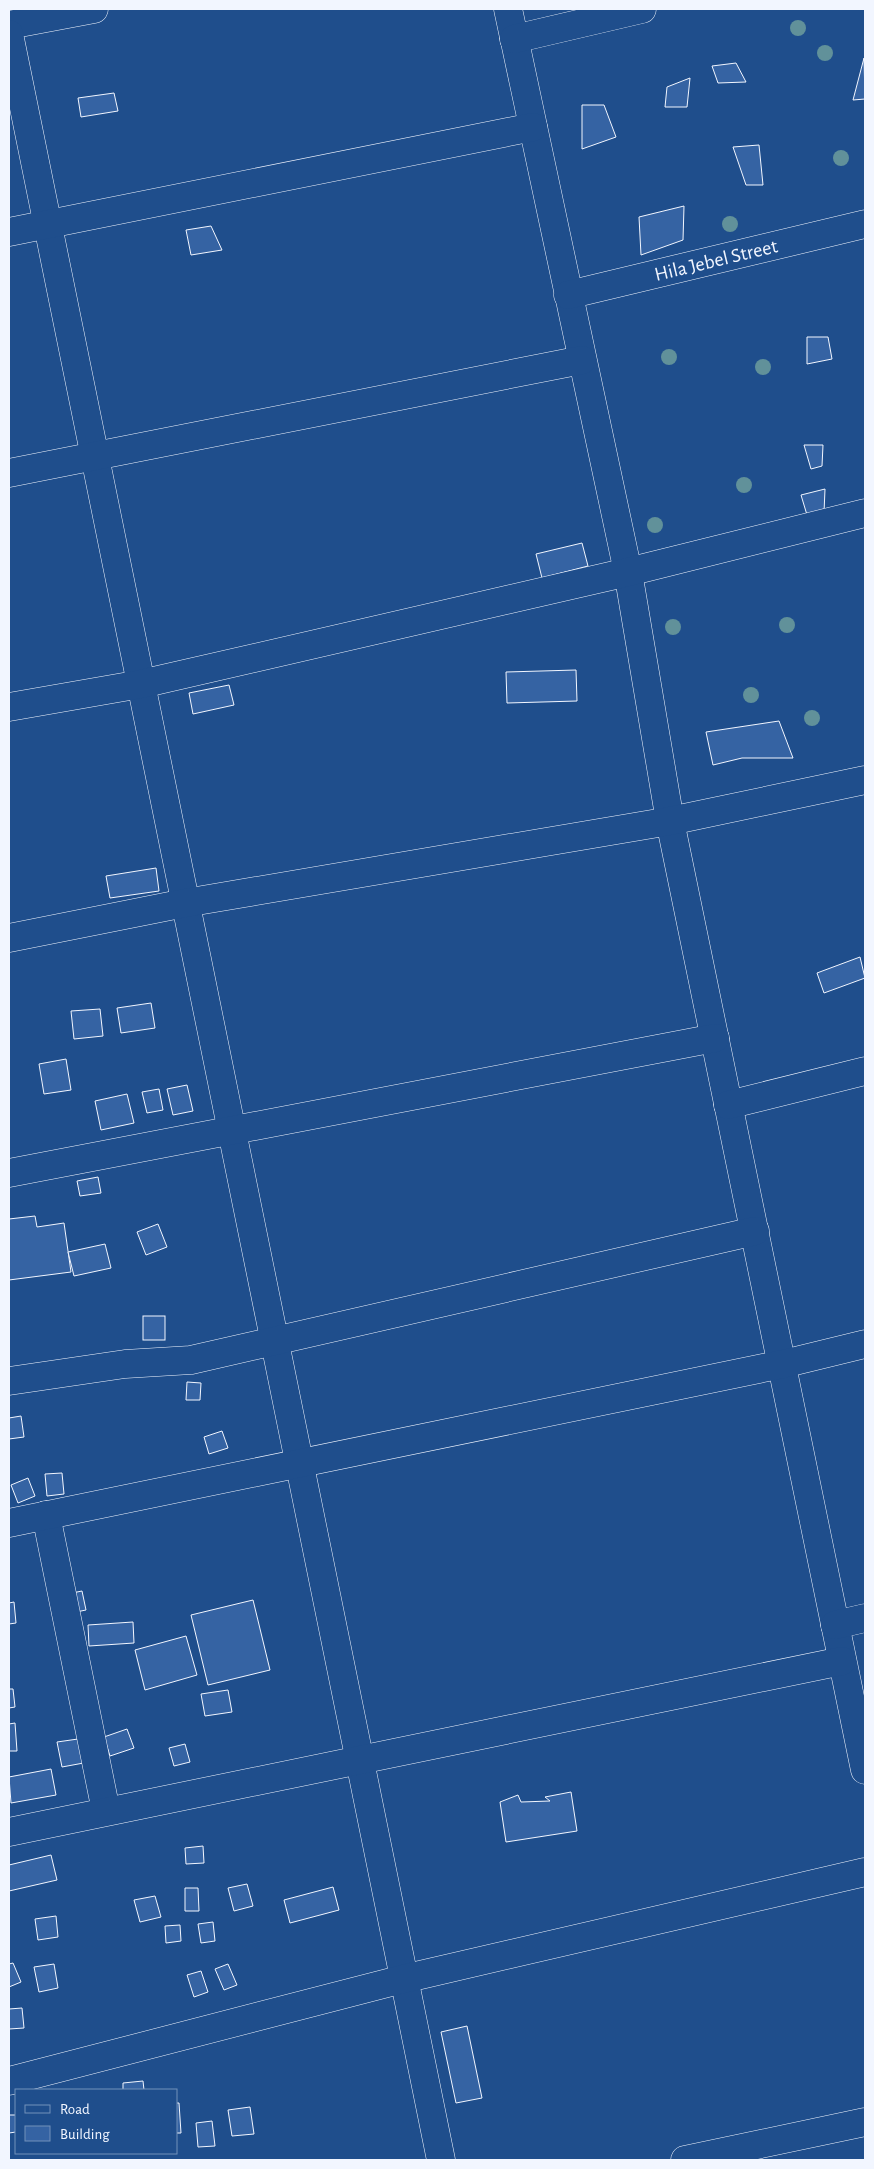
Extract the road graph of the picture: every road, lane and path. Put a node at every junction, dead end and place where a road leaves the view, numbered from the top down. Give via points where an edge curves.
1 (94, 9) edge
2 (508, 9) edge
3 (642, 9) edge
4 (9, 25) edge
5 (9, 34) edge
6 (514, 39) junction
7 (533, 126) junction
8 (47, 224) junction
9 (865, 224) edge
10 (9, 232) edge
11 (568, 295) junction
12 (582, 360) junction
13 (94, 456) junction
14 (9, 473) edge
15 (865, 513) edge
16 (628, 572) junction
17 (141, 684) junction
18 (9, 707) edge
19 (865, 780) edge
20 (670, 821) junction
21 (185, 903) junction
22 (9, 938) edge
23 (715, 1038) junction
24 (865, 1071) edge
25 (728, 1105) junction
26 (230, 1129) junction
27 (9, 1173) edge
28 (755, 1231) junction
29 (274, 1341) junction
30 (865, 1344) edge
31 (783, 1364) junction
32 (9, 1382) edge
33 (298, 1463) junction
34 (46, 1515) junction
35 (9, 1523) edge
36 (865, 1618) edge
37 (835, 1625) junction
38 (842, 1661) junction
39 (358, 1760) junction
40 (865, 1770) edge
41 (106, 1812) junction
42 (9, 1832) edge
43 (865, 1872) edge
44 (403, 1979) junction
45 (9, 2081) edge
46 (865, 2122) edge
47 (441, 2160) edge
48 (685, 2160) edge

1 - 4 street
2 - 6 street
3 - 6 street
5 - 8 street
6 - 7 street
7 - 8 street
7 - 11 street
8 - 10 street
8 - 13 street
9 - 11 street, Hila Jebel Street
11 - 12 street
12 - 13 street
12 - 16 street
13 - 14 street
13 - 17 street
15 - 16 street
16 - 17 street
16 - 20 street
17 - 18 street
17 - 21 street
19 - 20 street
20 - 21 street
20 - 23 street
21 - 22 street
21 - 26 street
23 - 25 street
23 - 26 street
24 - 25 street
25 - 28 street
26 - 27 street
26 - 29 street
28 - 29 street
28 - 31 street
29 - 32 street via 191,1360 125,1364
29 - 33 street
30 - 31 street
31 - 33 street
31 - 37 street
33 - 34 street
33 - 39 street
34 - 35 street
34 - 41 street
36 - 37 street
37 - 38 street
38 - 39 street
38 - 40 street
39 - 41 street
39 - 44 street
41 - 42 street
43 - 44 street
44 - 45 street
44 - 47 street
46 - 48 street

